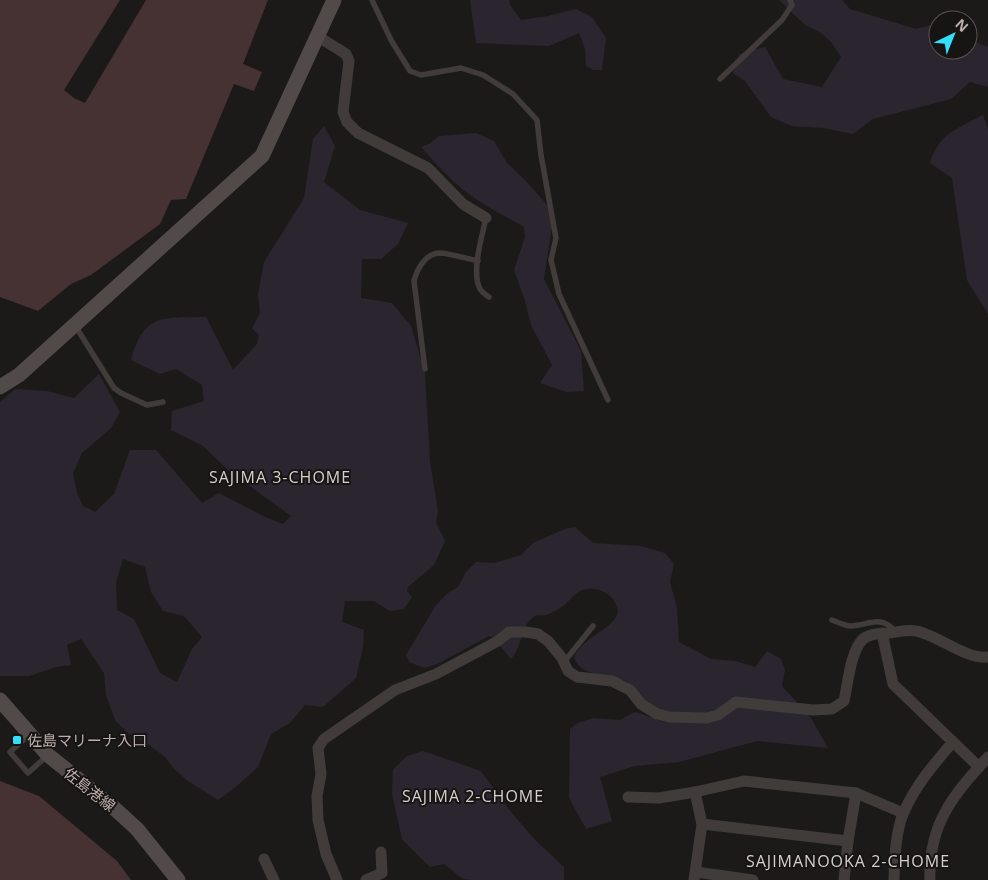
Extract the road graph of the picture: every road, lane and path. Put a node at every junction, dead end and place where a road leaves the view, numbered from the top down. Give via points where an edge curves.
1 (334, 0) edge
2 (372, 0) edge
3 (790, 0) edge
4 (317, 36) junction
5 (720, 79) dead end
6 (486, 218) joint
7 (478, 261) junction
8 (489, 297) dead end
9 (75, 325) junction
10 (425, 369) dead end
11 (0, 387) edge
12 (608, 400) dead end
13 (163, 402) dead end
14 (832, 620) dead end
15 (593, 626) dead end
16 (896, 632) junction
17 (882, 633) junction
18 (988, 657) edge
19 (564, 662) junction
20 (0, 700) edge
21 (30, 735) junction
22 (952, 743) junction
23 (48, 755) junction
24 (988, 757) edge
25 (979, 767) junction
26 (695, 792) junction
27 (856, 793) junction
28 (628, 797) dead end
29 (903, 813) junction
30 (702, 824) junction
31 (848, 841) junction
32 (380, 852) dead end
33 (264, 859) dead end
34 (695, 876) edge
35 (178, 880) edge
36 (274, 880) edge
37 (337, 880) edge
38 (366, 880) edge
39 (753, 880) edge
40 (844, 880) edge
41 (894, 880) edge
42 (930, 880) edge

1 - 4 street
2 - 12 lane via 410,71 421,74 460,68 483,76 513,94 537,120 556,238 551,260 559,294
3 - 5 lane via 792,5 782,20
4 - 6 street via 346,54 349,61 342,112 347,122 358,133 428,168 463,204
4 - 9 street via 262,156
6 - 7 lane
7 - 8 lane via 480,289
7 - 10 lane via 439,253 429,257 417,270 414,281
9 - 11 street via 19,375
9 - 13 lane via 114,388 147,405
14 - 16 lane via 850,626 880,622 890,625
15 - 19 lane
16 - 17 street
16 - 18 street via 914,630 971,655
17 - 19 street via 864,638 858,647 844,702 832,709 736,702 718,715 706,718 669,717 641,704 630,690 612,681 576,677
17 - 22 street via 893,684
19 - 37 street via 548,641 538,634 509,632 498,642 436,674 395,690 324,739 318,748 321,774 317,796 318,820 326,854
20 - 21 street, 佐島港線
21 - 23 street, 佐島港線
21 - 23 lane via 10,752 28,773
22 - 25 street
22 - 29 street
23 - 35 street, 佐島港線 via 137,829
24 - 25 street
25 - 42 street via 958,789 944,812 929,862
26 - 27 street via 744,781
26 - 28 street via 660,798
26 - 30 street
27 - 29 street
27 - 31 street
29 - 41 street via 894,859
30 - 31 street
30 - 34 street
31 - 40 street
32 - 38 street via 382,873
33 - 36 street
34 - 39 street

